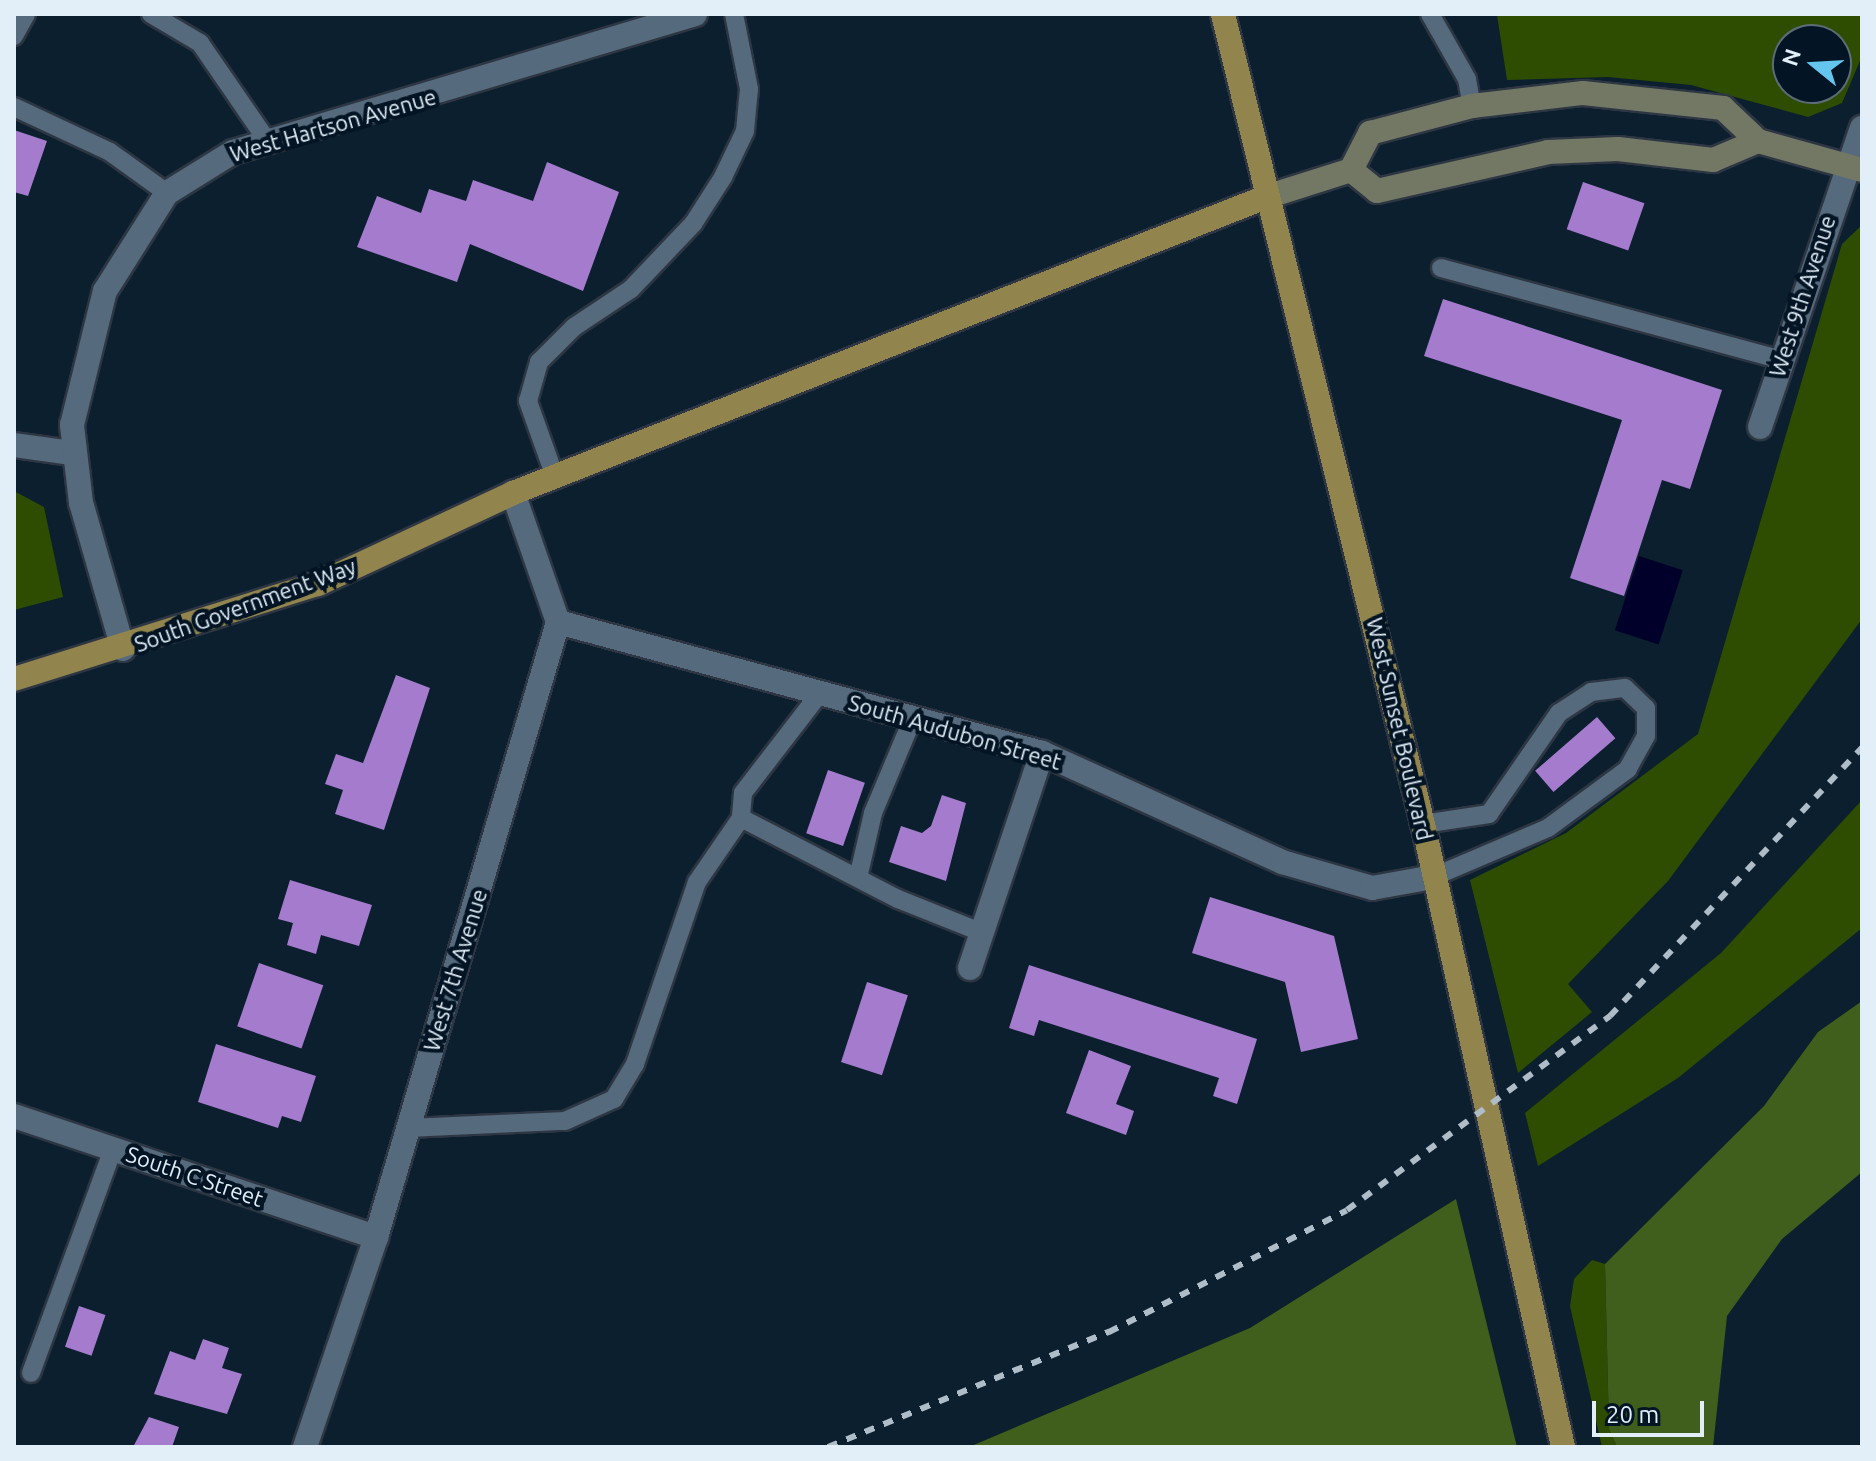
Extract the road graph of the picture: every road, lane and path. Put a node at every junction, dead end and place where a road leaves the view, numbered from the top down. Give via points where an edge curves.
1 (26, 14) edge
2 (151, 14) edge
3 (695, 14) edge
4 (734, 14) edge
5 (1223, 14) edge
6 (1430, 14) edge
7 (14, 36) edge
8 (1472, 106) junction
9 (14, 107) edge
10 (1862, 128) edge
11 (1758, 141) junction
12 (268, 142) junction
13 (1853, 167) edge
14 (1351, 170) junction
15 (167, 193) junction
16 (1266, 197) junction
17 (1441, 268) dead end
18 (1782, 360) junction
19 (1760, 427) dead end
20 (14, 445) edge
21 (72, 453) junction
22 (555, 477) junction
23 (513, 493) junction
24 (558, 622) junction
25 (123, 649) junction
26 (14, 679) edge
27 (820, 693) junction
28 (913, 718) junction
29 (1042, 753) junction
30 (741, 818) junction
31 (1423, 824) junction
32 (1433, 877) junction
33 (858, 878) junction
34 (983, 933) junction
35 (970, 968) dead end
36 (14, 1116) edge
37 (408, 1128) junction
38 (113, 1149) junction
39 (376, 1237) junction
40 (31, 1373) dead end
41 (305, 1447) edge
42 (1563, 1447) edge

1 - 7 lane
2 - 12 lane via 200,43
3 - 12 street, West Hartson Avenue
4 - 22 lane via 749,89 745,131 723,177 693,224 631,289 574,327 539,362 528,401
5 - 16 main road, West Sunset Boulevard
6 - 8 lane via 1462,67
8 - 11 street via 1583,93 1723,108
8 - 14 street via 1370,133
9 - 15 lane via 110,152
10 - 13 street, West 9th Avenue
11 - 13 street
11 - 14 street via 1713,160 1618,149 1548,152 1377,191
12 - 15 street, West Hartson Avenue via 214,160
13 - 18 street, West 9th Avenue
14 - 16 street
15 - 21 street, West Hartson Avenue via 144,219 105,291 74,403
16 - 22 main road, South Government Way
16 - 31 main road, West Sunset Boulevard
17 - 18 lane
18 - 19 street, West 9th Avenue
20 - 21 street
21 - 25 street, West Hartson Avenue
22 - 23 main road, South Government Way
23 - 24 street
23 - 25 main road, South Government Way via 318,584
24 - 27 street, South Audubon Street
24 - 37 street, West 7th Avenue
25 - 26 main road, South Government Way
27 - 28 street, South Audubon Street
27 - 30 lane via 743,793
28 - 29 street, South Audubon Street
28 - 33 lane via 873,813
29 - 32 street, South Audubon Street via 1282,862 1372,888
29 - 34 street
30 - 33 lane
30 - 37 lane via 697,882 635,1064 614,1099 565,1121
31 - 32 main road, West Sunset Boulevard
31 - 32 lane via 1489,814 1559,713 1591,692 1625,688 1646,708 1646,736 1628,769 1548,828
32 - 42 main road, West Sunset Boulevard
33 - 34 lane
34 - 35 street
36 - 38 street, South C Street
37 - 39 street, West 7th Avenue
38 - 39 street, South C Street
38 - 40 lane
39 - 41 street, West 7th Avenue

